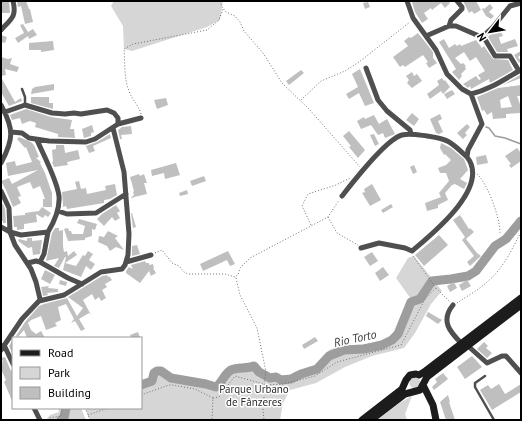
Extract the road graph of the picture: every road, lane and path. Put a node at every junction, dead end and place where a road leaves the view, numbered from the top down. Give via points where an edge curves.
1 (13, 1) edge
2 (220, 1) edge
3 (407, 1) edge
4 (457, 1) edge
5 (521, 3) edge
6 (509, 4) edge
7 (224, 9) junction
8 (414, 19) junction
9 (449, 26) junction
10 (1, 30) edge
11 (426, 36) junction
12 (483, 36) junction
13 (366, 68) dead end
14 (520, 71) edge
15 (22, 88) dead end
16 (471, 94) junction
17 (300, 101) junction
18 (1, 104) edge
19 (25, 105) junction
20 (5, 112) junction
21 (141, 118) joint
22 (118, 124) junction
23 (113, 128) junction
24 (11, 132) junction
25 (411, 134) junction
26 (37, 140) junction
27 (467, 156) junction
28 (1, 163) edge
29 (364, 170) junction
30 (473, 172) junction
31 (359, 175) junction
32 (1, 191) edge
33 (126, 194) junction
34 (342, 196) joint
35 (58, 212) junction
36 (328, 217) junction
37 (311, 225) junction
38 (1, 227) edge
39 (10, 232) junction
40 (48, 232) junction
41 (521, 232) edge
42 (500, 233) dead end
43 (361, 248) joint
44 (412, 251) junction
45 (151, 255) joint
46 (40, 262) junction
47 (126, 262) junction
48 (28, 263) junction
49 (235, 277) junction
50 (82, 284) junction
51 (436, 288) junction
52 (521, 298) edge
53 (39, 301) junction
54 (452, 304) junction
55 (521, 305) edge
56 (465, 345) junction
57 (3, 348) edge
58 (12, 362) edge
59 (521, 373) edge
60 (419, 375) junction
61 (485, 376) dead end
62 (406, 383) junction
63 (264, 384) junction
64 (423, 384) junction
65 (415, 391) junction
66 (142, 395) edge
67 (264, 397) dead end
68 (429, 397) junction
69 (213, 398) junction
70 (34, 409) edge
71 (62, 409) edge
72 (85, 409) edge
73 (105, 409) edge
74 (88, 415) junction
75 (40, 420) edge
76 (48, 420) edge
77 (90, 420) edge
78 (212, 420) edge
79 (264, 420) edge
80 (362, 420) edge
81 (370, 420) edge
82 (436, 420) edge
83 (494, 420) edge

1 - 10 street via 13,16
2 - 7 path
3 - 8 street
4 - 9 street via 462,9
5 - 6 street
6 - 12 street via 493,28
7 - 17 path via 240,22 282,83
7 - 21 path via 219,20 207,30 133,44 124,49 128,89 137,103
8 - 11 street
8 - 17 path via 359,62 321,81
9 - 11 street
9 - 12 street
11 - 16 street via 447,74
12 - 14 street via 495,56 510,56
13 - 25 street via 378,100 410,130
14 - 16 street via 498,84
15 - 19 lane
16 - 27 street via 482,124
17 - 29 path
18 - 20 street
19 - 20 street
19 - 22 street via 65,114 107,110 118,118
20 - 24 street
21 - 22 street
22 - 23 street
23 - 26 street via 86,142
23 - 33 street via 124,172
24 - 26 street via 22,133
24 - 28 street
25 - 27 street via 444,138
25 - 29 street via 393,139
26 - 35 street via 59,196
27 - 30 street via 473,165
29 - 31 street
30 - 42 path via 480,177 497,212
30 - 44 street via 468,189 457,209
31 - 34 street
31 - 37 path via 308,194 302,206
32 - 39 street via 9,208
33 - 35 street via 96,213
33 - 47 street via 129,234
34 - 36 path
35 - 40 street
36 - 37 path
36 - 43 path via 337,233
37 - 49 path via 250,258
38 - 39 street
39 - 40 street via 21,235
39 - 48 street via 15,246
40 - 46 street
41 - 54 path via 495,274
43 - 44 street via 379,242
44 - 51 path via 413,257
45 - 47 street
45 - 49 path via 162,250 172,263 188,274 225,274
46 - 48 street
46 - 50 street
47 - 50 street via 122,268 101,272
48 - 53 street via 36,282
49 - 63 path via 240,295 257,328 266,372
50 - 53 street via 64,295
51 - 54 path
51 - 63 path via 425,299 401,345 337,362 315,376 283,384
52 - 56 main road
53 - 57 street via 22,319
54 - 56 street via 446,322 450,330
55 - 56 main road
56 - 59 street via 487,363 506,356
56 - 60 main road
56 - 64 main road
57 - 58 street
60 - 62 main road via 410,375
60 - 64 main road
61 - 83 lane via 475,383 475,387
62 - 65 main road via 408,388
62 - 80 main road via 402,389
63 - 69 path via 234,376 219,397
64 - 65 main road
64 - 68 main road
65 - 68 main road via 423,392
65 - 81 main road via 405,394
66 - 69 path via 173,385 196,389
67 - 79 path
68 - 82 main road via 434,406
69 - 78 path
70 - 75 street
71 - 76 path via 61,416
72 - 74 path
73 - 74 path
74 - 77 path

